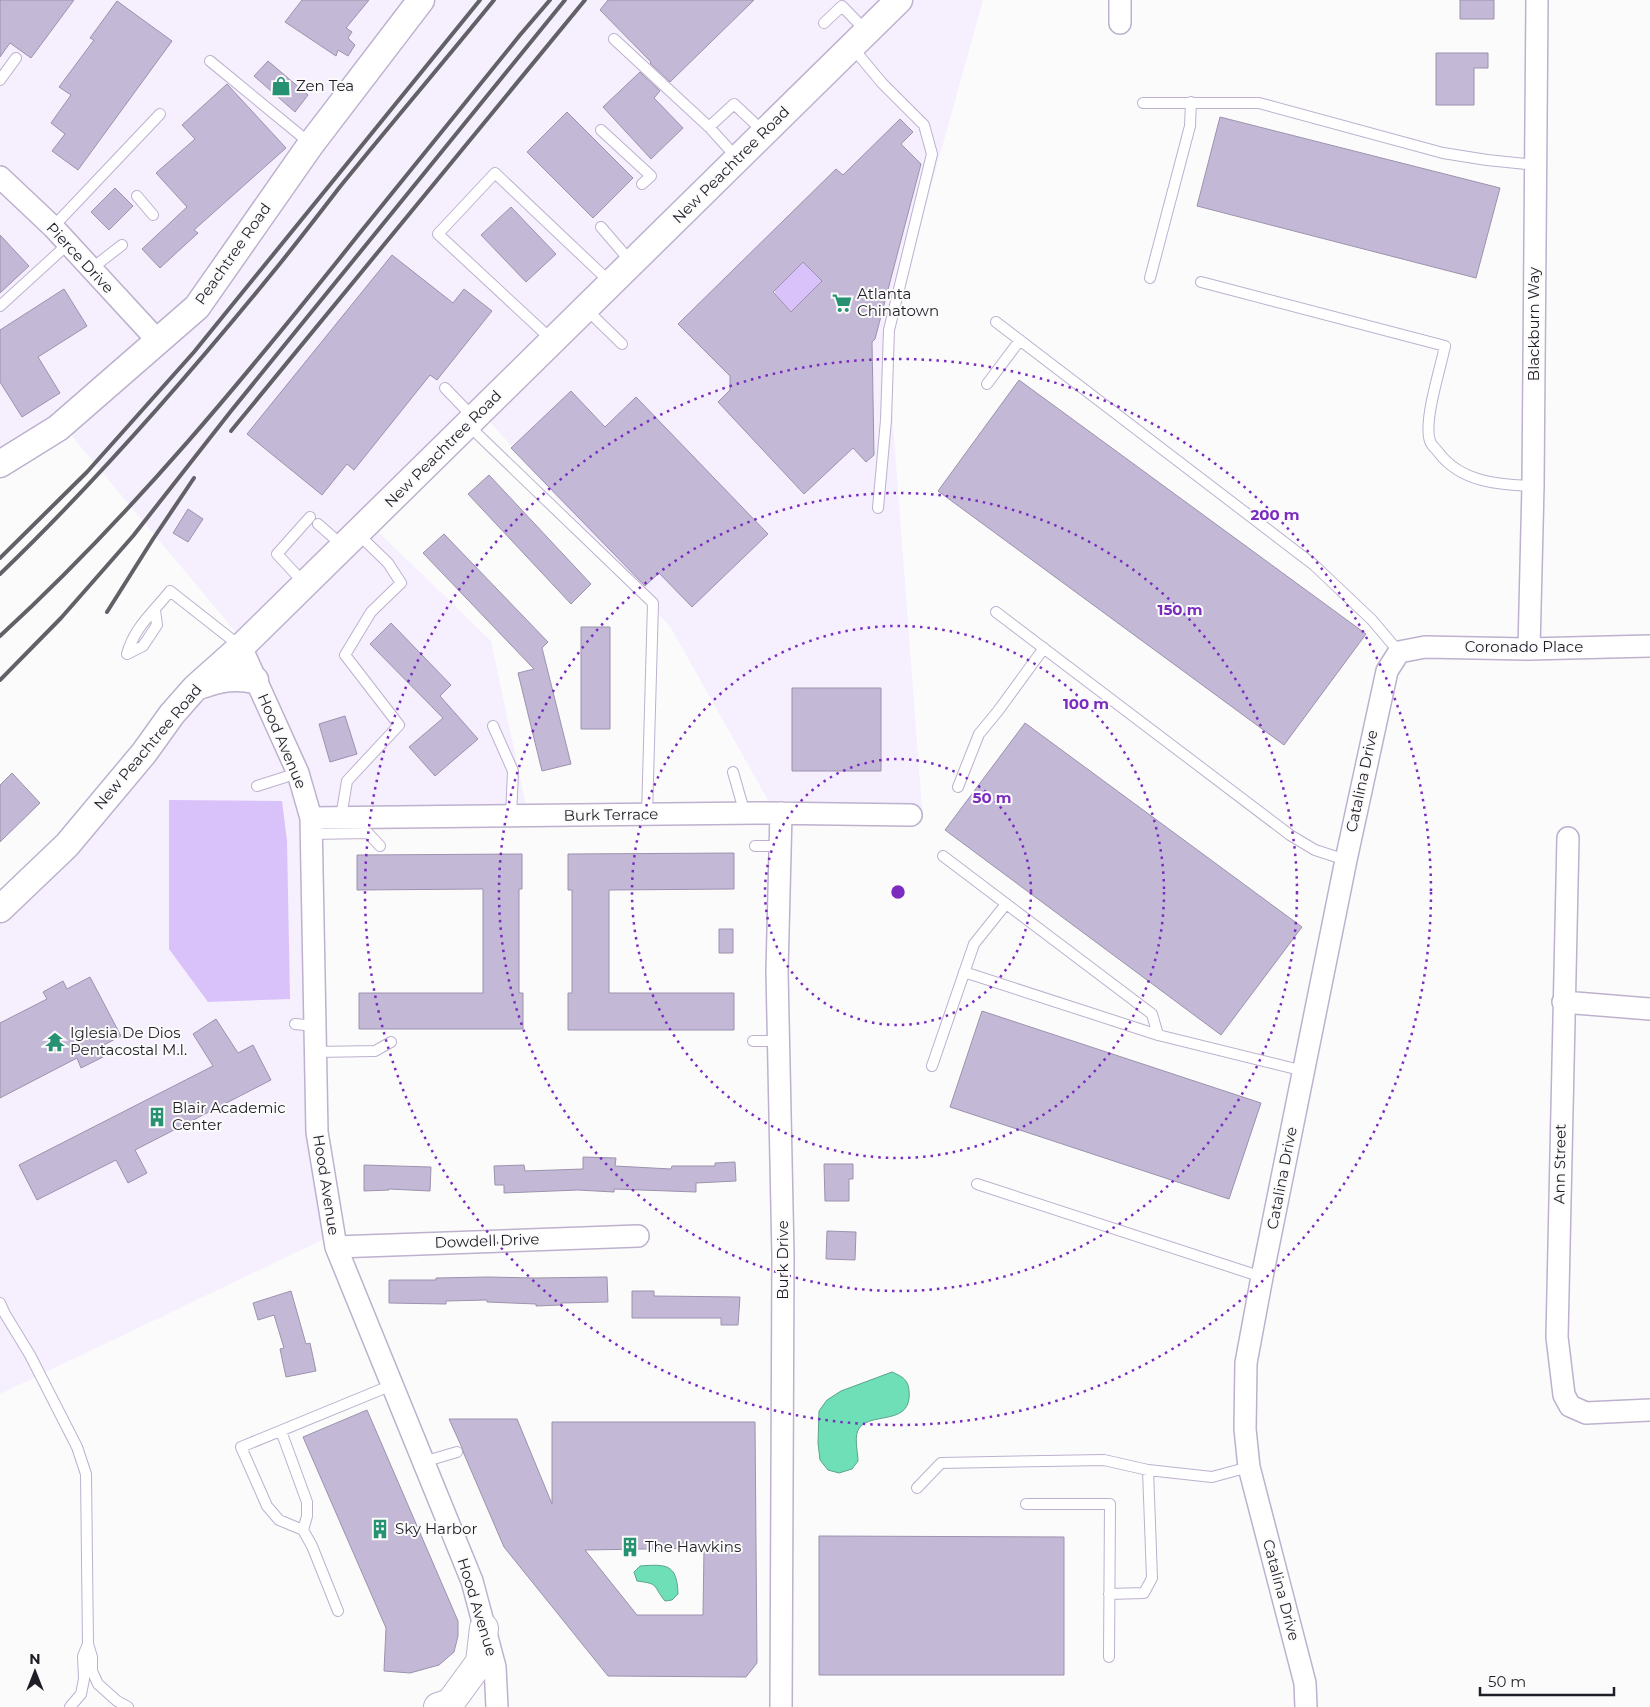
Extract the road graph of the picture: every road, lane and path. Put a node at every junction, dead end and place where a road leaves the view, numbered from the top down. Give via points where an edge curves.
1 (421, 0) edge
2 (899, 0) edge
3 (1120, 0) edge
4 (1537, 0) edge
5 (824, 23) dead end
6 (1120, 23) dead end
7 (614, 39) dead end
8 (859, 39) junction
9 (16, 58) dead end
10 (210, 61) dead end
11 (0, 80) edge
12 (1191, 102) junction
13 (1143, 103) dead end
14 (160, 114) dead end
15 (709, 127) junction
16 (600, 130) dead end
17 (764, 133) junction
18 (311, 144) junction
19 (738, 159) junction
20 (1535, 165) junction
21 (0, 177) edge
22 (642, 184) dead end
23 (137, 196) dead end
24 (153, 215) dead end
25 (52, 227) junction
26 (600, 227) dead end
27 (68, 244) junction
28 (122, 245) dead end
29 (632, 263) junction
30 (91, 269) junction
31 (1150, 278) dead end
32 (1201, 282) dead end
33 (611, 283) junction
34 (0, 306) edge
35 (586, 308) junction
36 (996, 322) dead end
37 (1020, 340) junction
38 (158, 341) junction
39 (553, 341) junction
40 (622, 344) dead end
41 (987, 384) dead end
42 (445, 388) dead end
43 (470, 421) junction
44 (0, 464) edge
45 (1533, 486) junction
46 (878, 508) dead end
47 (350, 540) junction
48 (305, 584) junction
49 (155, 610) dead end
50 (996, 612) dead end
51 (1650, 646) edge
52 (241, 647) junction
53 (1044, 648) junction
54 (1529, 649) junction
55 (1399, 652) junction
56 (255, 680) junction
57 (195, 688) junction
58 (493, 726) dead end
59 (733, 772) dead end
60 (298, 773) junction
61 (258, 786) dead end
62 (958, 787) dead end
63 (781, 813) junction
64 (647, 814) junction
65 (745, 814) junction
66 (911, 815) dead end
67 (511, 816) junction
68 (341, 818) junction
69 (311, 826) junction
70 (1568, 838) dead end
71 (380, 846) dead end
72 (756, 846) dead end
73 (781, 846) junction
74 (943, 856) dead end
75 (1346, 860) junction
76 (1006, 904) junction
77 (0, 909) edge
78 (964, 972) junction
79 (1563, 1002) junction
80 (1650, 1009) edge
81 (1158, 1035) junction
82 (752, 1041) dead end
83 (779, 1041) junction
84 (391, 1042) dead end
85 (315, 1052) junction
86 (932, 1066) dead end
87 (1304, 1070) junction
88 (977, 1184) dead end
89 (638, 1236) dead end
90 (336, 1247) junction
91 (1262, 1277) junction
92 (0, 1303) edge
93 (392, 1385) junction
94 (1650, 1410) edge
95 (281, 1431) junction
96 (457, 1452) dead end
97 (423, 1462) junction
98 (1249, 1467) junction
99 (1148, 1470) junction
100 (917, 1488) dead end
101 (1026, 1504) dead end
102 (303, 1530) junction
103 (1109, 1594) junction
104 (338, 1611) dead end
105 (484, 1628) junction
106 (88, 1644) junction
107 (1109, 1657) dead end
108 (70, 1707) edge
109 (128, 1707) edge
110 (438, 1707) edge
111 (497, 1707) edge
112 (781, 1707) edge
113 (1306, 1707) edge

1 - 18 street, Peachtree Road
2 - 8 street, New Peachtree Road
3 - 6 street
4 - 20 street, Blackburn Way
5 - 8 lane via 842,6
7 - 15 lane
8 - 17 street, New Peachtree Road
8 - 46 lane via 882,83 924,125 932,154 889,330 886,420
9 - 11 lane
10 - 18 lane
12 - 13 lane
12 - 20 lane via 1259,103 1443,153
12 - 31 lane via 1190,126
14 - 25 lane
15 - 17 lane via 734,104
15 - 19 lane
16 - 22 lane via 650,176
17 - 19 street, New Peachtree Road
18 - 38 street, Peachtree Road via 197,307
19 - 29 street, New Peachtree Road
20 - 45 street, Blackburn Way
21 - 25 street, Pierce Drive
23 - 24 lane
25 - 27 street, Pierce Drive
26 - 29 lane
27 - 30 street, Pierce Drive
27 - 34 lane
28 - 30 lane
29 - 33 street, New Peachtree Road
30 - 38 street, Pierce Drive
32 - 45 lane via 1445,346 1429,419 1430,441 1445,461 1464,475 1498,485
33 - 35 street, New Peachtree Road
33 - 39 lane via 495,173 438,234
35 - 39 street, New Peachtree Road
35 - 40 lane
36 - 37 lane
37 - 41 lane
37 - 55 lane via 1314,565 1372,620
38 - 44 street, Peachtree Road via 58,428
39 - 43 street, New Peachtree Road
42 - 43 lane
43 - 47 street, New Peachtree Road
43 - 64 lane via 653,603
45 - 54 street, Blackburn Way
47 - 48 street, New Peachtree Road
47 - 48 lane via 314,520 277,554
47 - 68 lane via 388,563 401,583 371,612 345,655 399,725 347,781
48 - 52 street, New Peachtree Road
49 - 52 lane via 170,591
50 - 53 lane
51 - 54 street, Coronado Place
52 - 56 street, Hood Avenue
52 - 57 street, New Peachtree Road
53 - 62 lane via 979,734
53 - 75 lane via 1290,835 1315,850
54 - 55 street, Coronado Place via 1425,647
55 - 75 street, Catalina Drive via 1387,671
56 - 57 street via 234,677
56 - 60 street, Hood Avenue
57 - 77 street, New Peachtree Road via 67,845
58 - 67 lane via 513,771
59 - 65 lane
60 - 61 lane
60 - 69 street, Hood Avenue
63 - 65 street, Burk Terrace
63 - 66 street, Burk Terrace
63 - 73 street, Burk Drive
64 - 65 street, Burk Terrace
64 - 67 street, Burk Terrace
67 - 68 street, Burk Terrace
68 - 69 street, Burk Terrace
69 - 71 lane via 368,833
69 - 85 street, Hood Avenue via 305,1025
70 - 79 street, Ann Street
72 - 73 lane
73 - 83 street, Burk Drive via 777,971
74 - 76 lane
75 - 87 street, Catalina Drive
76 - 78 lane via 974,944
76 - 81 lane via 1152,1014
78 - 81 lane
78 - 86 lane
79 - 80 street
79 - 94 street, Ann Street via 1557,1337 1564,1395 1570,1406 1586,1412
81 - 87 lane
82 - 83 lane
83 - 112 street, Burk Drive via 783,1256
84 - 85 lane via 375,1051
85 - 90 street, Hood Avenue via 317,1132
87 - 91 street, Catalina Drive
88 - 91 lane
89 - 90 street, Dowdell Drive
90 - 93 street, Hood Avenue
91 - 98 street, Catalina Drive via 1246,1363 1245,1428
92 - 106 lane via 77,1446 86,1474
93 - 95 lane
93 - 97 street, Hood Avenue
95 - 102 lane via 307,1502
95 - 102 lane via 241,1447 267,1506 279,1520
96 - 97 lane
97 - 105 street, Hood Avenue via 472,1582
98 - 99 lane via 1212,1477
98 - 113 street, Catalina Drive via 1306,1683
99 - 100 lane via 1104,1460 942,1463
99 - 103 lane via 1152,1578 1144,1593
101 - 103 lane via 1110,1504
102 - 104 lane
103 - 107 lane
105 - 110 main road via 480,1662 450,1703
105 - 111 street, Hood Avenue via 495,1667
106 - 108 lane via 83,1656 81,1694
106 - 109 lane via 92,1671 98,1684

